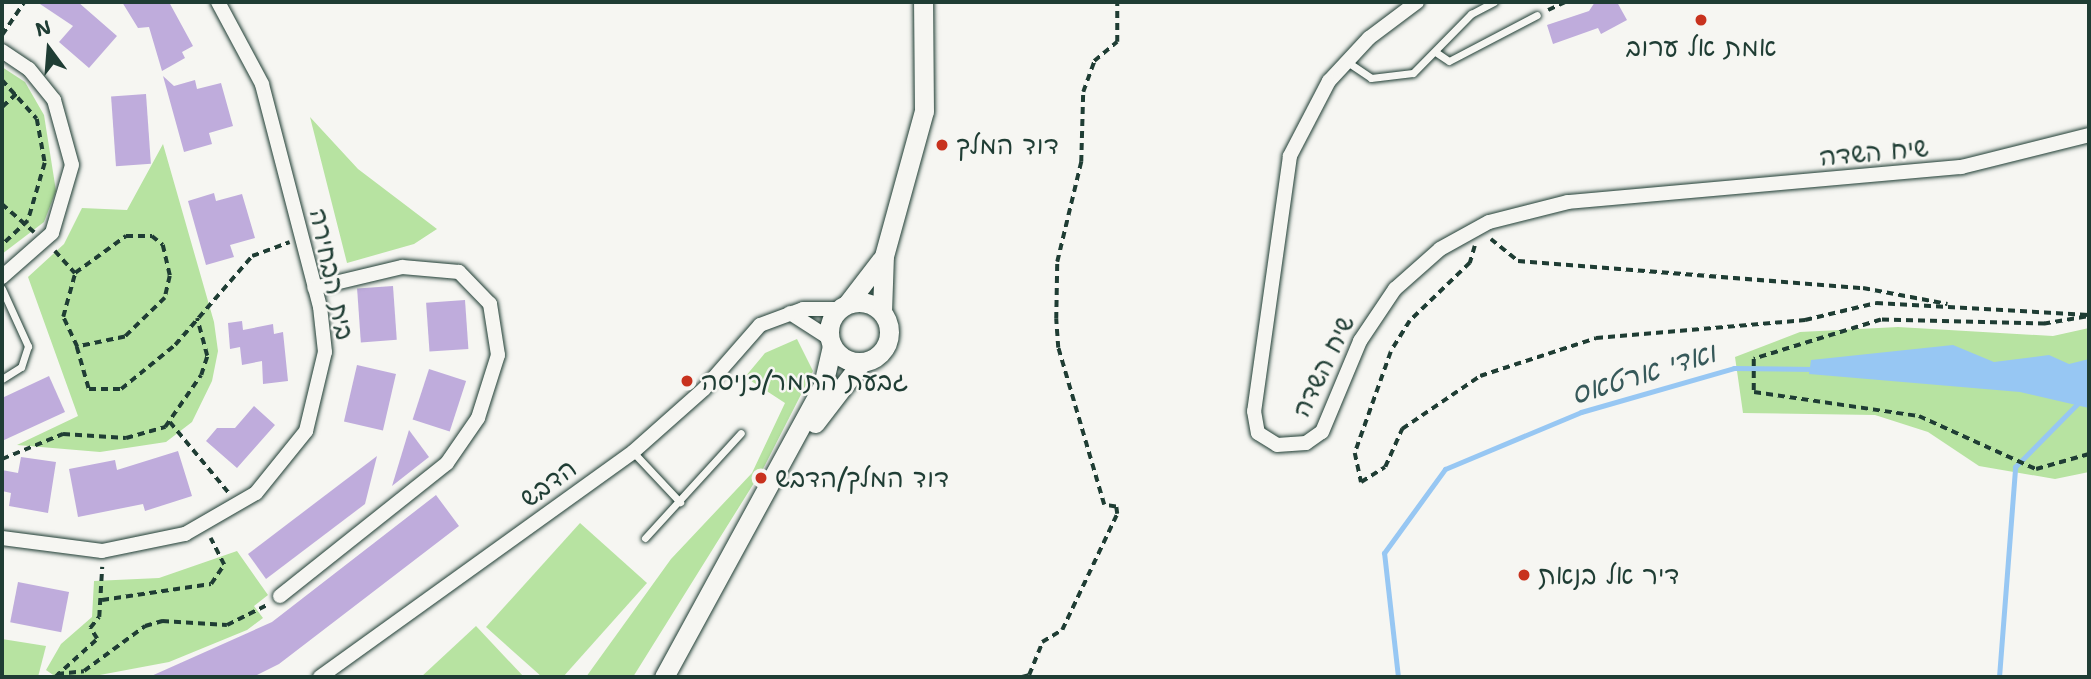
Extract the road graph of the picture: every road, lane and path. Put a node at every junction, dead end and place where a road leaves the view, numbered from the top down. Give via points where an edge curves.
1 (24, 2) edge
2 (218, 2) edge
3 (923, 2) edge
4 (1117, 2) edge
5 (1417, 2) edge
6 (1494, 2) edge
7 (1565, 2) edge
8 (1537, 15) joint
9 (2, 35) edge
10 (2, 51) edge
11 (1437, 53) junction
12 (1345, 61) junction
13 (2, 80) edge
14 (19, 92) junction
15 (2, 107) edge
16 (2089, 135) edge
17 (2, 204) edge
18 (26, 225) junction
19 (1476, 228) junction
20 (302, 239) junction
21 (45, 242) junction
22 (2, 246) edge
23 (884, 256) junction
24 (75, 272) junction
25 (2, 277) edge
26 (314, 288) junction
27 (2, 289) edge
28 (844, 306) junction
29 (1957, 307) junction
30 (789, 312) junction
31 (882, 312) junction
32 (2089, 315) edge
33 (197, 318) junction
34 (831, 343) junction
35 (77, 347) junction
36 (861, 363) junction
37 (2, 379) edge
38 (170, 422) junction
39 (741, 433) dead end
40 (633, 452) junction
41 (2089, 454) edge
42 (2, 459) edge
43 (680, 502) junction
44 (239, 505) junction
45 (204, 525) junction
46 (747, 530) junction
47 (2, 538) edge
48 (645, 538) dead end
49 (102, 551) junction
50 (280, 596) joint
51 (102, 600) junction
52 (56, 676) edge
53 (320, 677) edge
54 (664, 677) edge
55 (1022, 677) edge

1 - 9 path
2 - 20 street, בית הבחירה via 262,84
3 - 23 street via 924,111
4 - 55 path via 1117,42 1094,61 1083,92 1081,162 1057,262 1056,319 1058,348 1104,505 1116,507 1117,514 1062,630 1042,642
5 - 12 street, שיח השדה
6 - 11 lane via 1457,26
7 - 8 path
8 - 11 lane via 1450,61
10 - 21 street via 43,84 69,141 69,191
11 - 12 lane via 1413,73 1394,78 1371,78
12 - 19 street, שיח השדה via 1301,129 1283,185 1254,411 1261,437 1292,446 1322,432 1376,313 1417,267
13 - 14 path
14 - 15 path
14 - 18 path via 37,119 45,163 43,186
16 - 19 street, שיח השדה via 1973,166 1568,202
17 - 18 path
18 - 21 path
18 - 22 path
19 - 29 path via 1518,261 1863,288
19 - 29 path via 1470,263 1410,321 1373,393 1356,453 1361,482 1385,467 1402,429 1497,366 1596,338 1805,320 1876,303
20 - 26 street, בית הבחירה
20 - 33 path via 252,256
21 - 24 path
21 - 25 street
23 - 28 street
23 - 31 street
24 - 35 path via 63,317
24 - 35 path via 126,236 152,236 169,257 165,298 146,323 106,346
26 - 44 street, בית הבחירה via 325,352 320,393 284,464
26 - 50 street via 402,267 459,272 490,304 498,355 478,418 447,463
27 - 37 lane via 28,346 21,367
28 - 30 street, הדבש
28 - 31 street via 867,302
28 - 34 street
29 - 32 path
30 - 34 street
30 - 40 street, הדבש via 760,325 704,389
31 - 36 street via 890,332 886,347
32 - 41 path via 2045,324 1881,320 1754,359 1754,392 1919,416 2036,469
33 - 35 path via 158,363 121,389 89,389
33 - 38 path via 207,356 193,395
34 - 36 street
34 - 46 street via 822,385
36 - 46 street
38 - 42 path via 126,439 63,434
38 - 44 path
39 - 43 lane
40 - 43 lane
40 - 53 street, הדבש
43 - 48 lane
44 - 45 street, בית הבחירה
45 - 49 street, בית הבחירה via 144,546
45 - 51 path via 224,565 211,584
46 - 54 street
47 - 49 street, בית הבחירה
49 - 51 path
50 - 52 path via 227,625 162,621 145,626 85,671
51 - 52 path via 90,628 97,639

